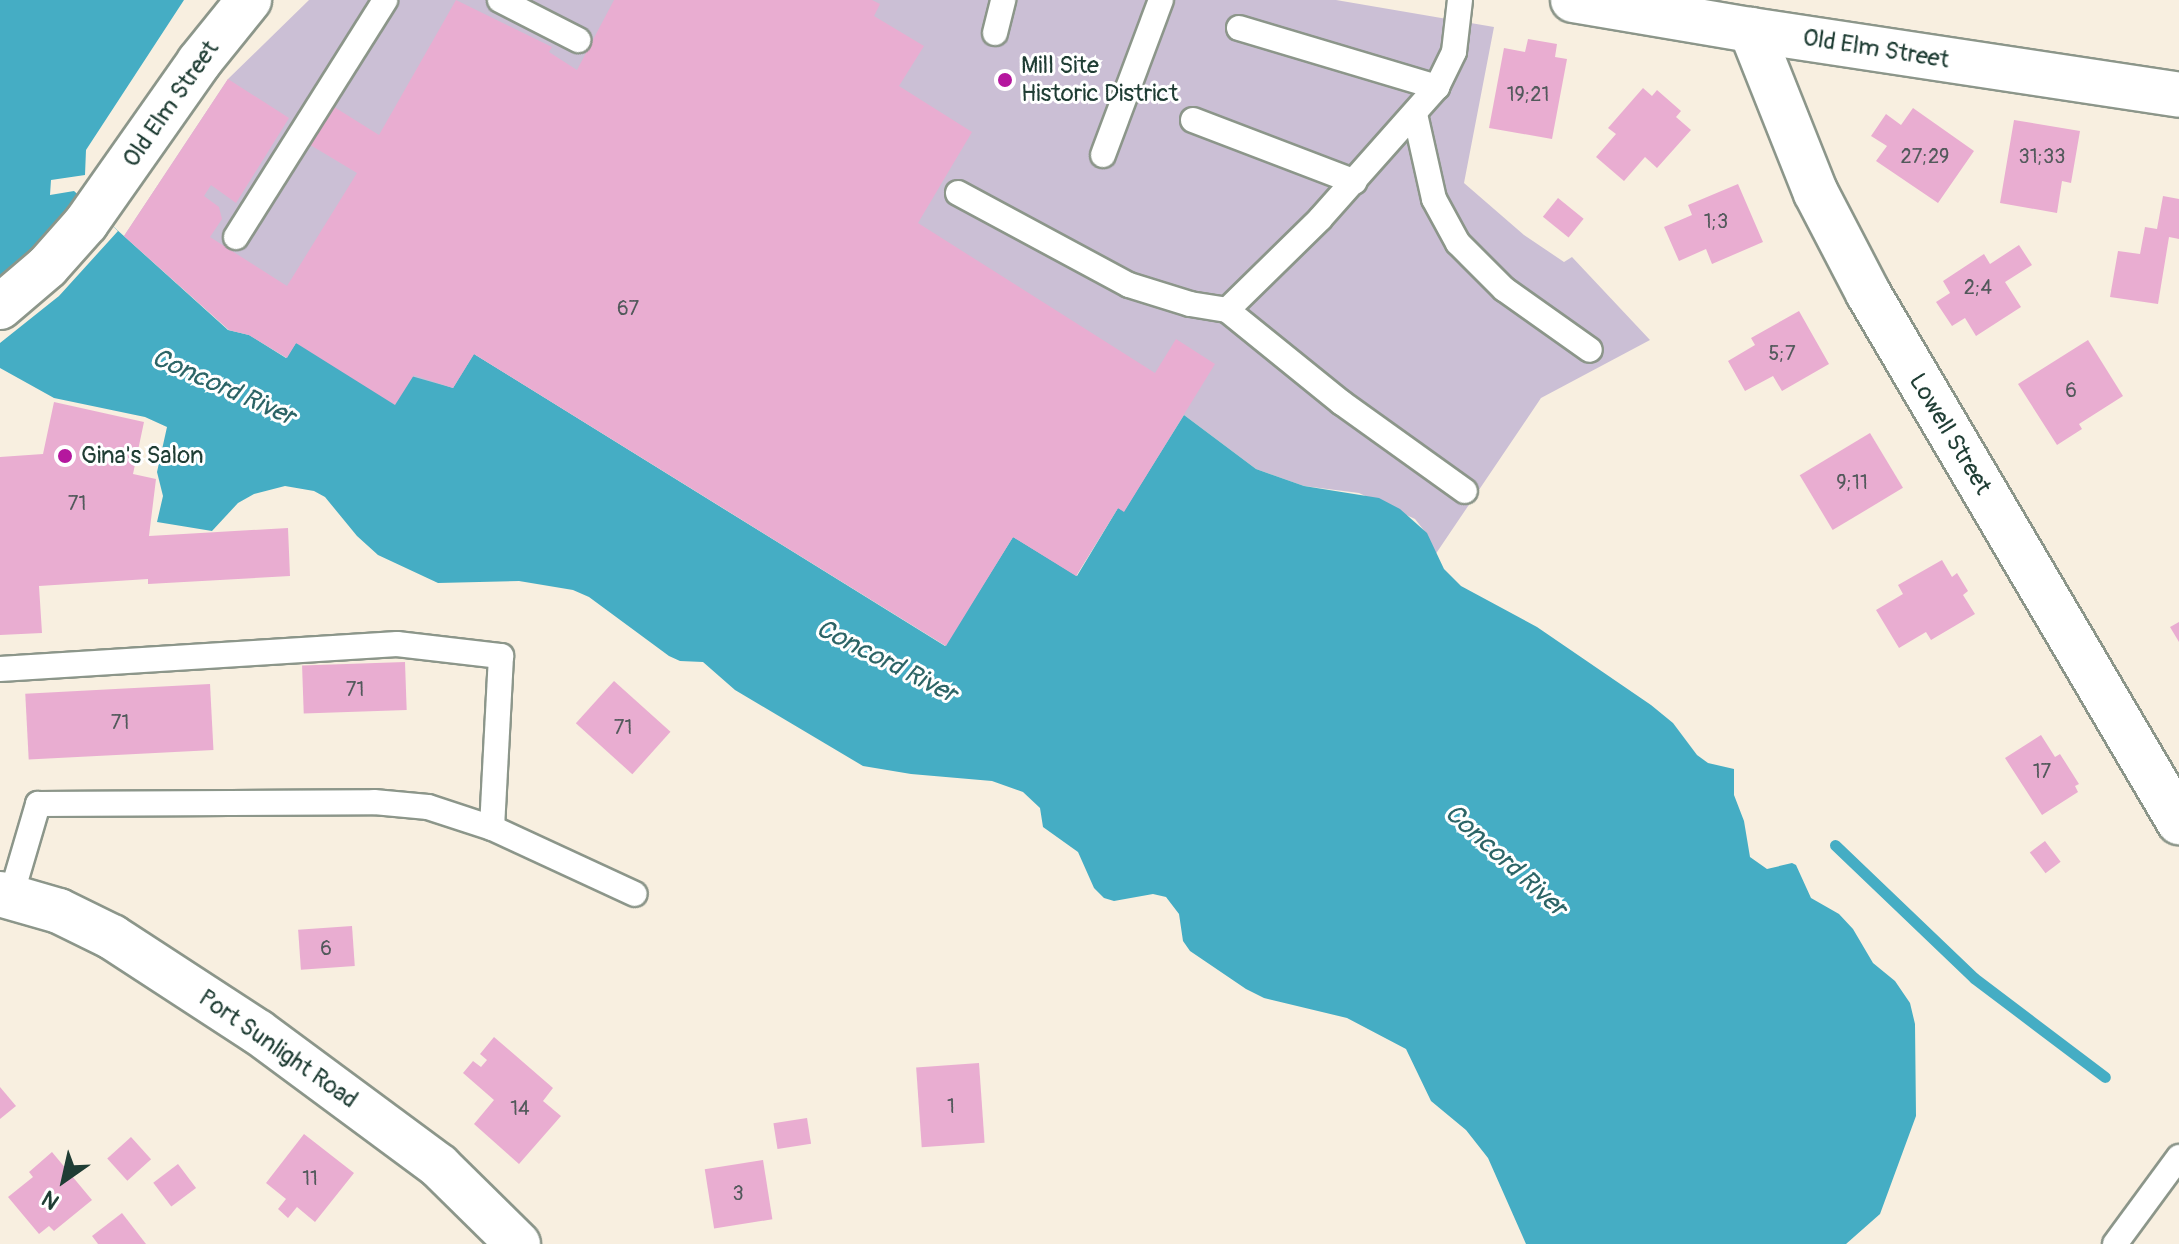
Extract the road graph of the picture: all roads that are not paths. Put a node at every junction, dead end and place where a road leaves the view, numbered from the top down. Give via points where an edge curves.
1 (249, 0) edge
2 (385, 0) edge
3 (500, 0) edge
4 (1003, 0) edge
5 (1161, 0) edge
6 (1460, 0) edge
7 (1573, 0) edge
8 (1239, 28) dead end
9 (1751, 30) junction
10 (995, 33) dead end
11 (578, 40) dead end
12 (1437, 87) junction
13 (2179, 95) edge
14 (1415, 114) junction
15 (1193, 120) dead end
16 (1103, 155) dead end
17 (1355, 182) junction
18 (958, 193) dead end
19 (236, 237) dead end
20 (0, 307) edge
21 (1227, 310) junction
22 (1590, 350) dead end
23 (1465, 491) dead end
24 (0, 669) edge
25 (2179, 822) edge
26 (492, 828) junction
27 (635, 894) dead end
28 (6, 895) edge
29 (2179, 1157) edge
30 (518, 1244) edge
31 (2115, 1244) edge

1 - 20 main road, Old Elm Street via 199,62 96,211 61,253
2 - 19 lane
3 - 11 lane
4 - 10 lane
5 - 16 lane
6 - 12 lane via 1454,52
7 - 9 main road, Old Elm Street
8 - 12 lane
9 - 13 main road, Old Elm Street
9 - 25 main road, Lowell Street via 1816,193 1860,280
12 - 14 lane
14 - 17 lane
14 - 22 lane via 1434,199 1458,243 1504,289
15 - 17 lane
17 - 21 lane
18 - 21 lane via 1129,285
21 - 23 lane via 1342,403
24 - 26 lane via 397,644 501,656
26 - 27 lane
26 - 28 lane via 428,807 374,802 38,804
28 - 30 main road, Port Sunlight Road via 59,911 112,937 258,1032 439,1166
29 - 31 lane

